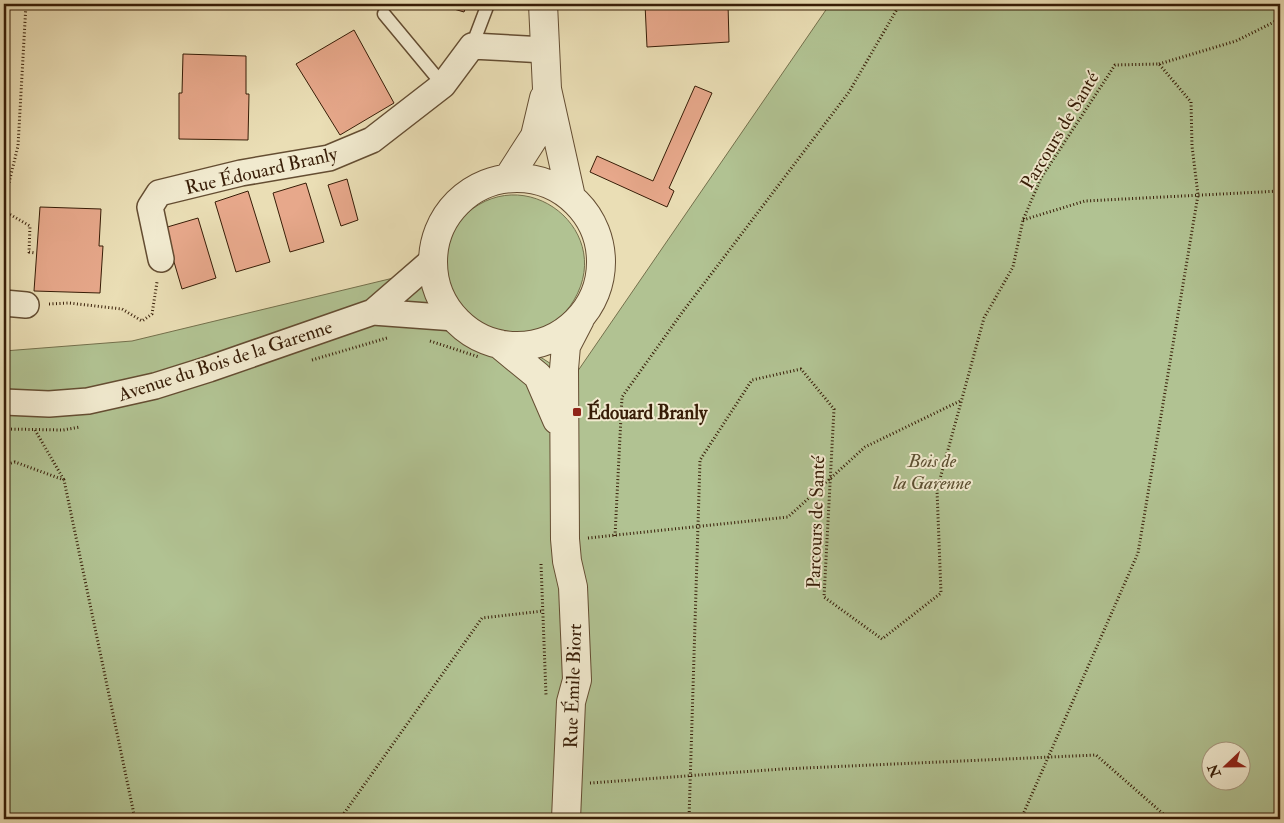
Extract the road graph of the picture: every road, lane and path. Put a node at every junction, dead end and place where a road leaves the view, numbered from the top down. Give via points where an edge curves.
1 (26, 4) edge
2 (488, 4) edge
3 (543, 4) edge
4 (900, 4) edge
5 (384, 14) dead end
6 (1280, 19) edge
7 (472, 46) junction
8 (545, 50) junction
9 (1159, 64) junction
10 (443, 85) junction
11 (547, 90) junction
12 (508, 178) junction
13 (1280, 191) edge
14 (1198, 195) junction
15 (571, 198) junction
16 (4, 203) edge
17 (4, 211) edge
18 (1023, 220) junction
19 (35, 253) dead end
20 (161, 259) joint
21 (434, 259) junction
22 (15, 304) edge
23 (373, 312) junction
24 (455, 318) junction
25 (581, 318) junction
26 (396, 337) dead end
27 (425, 339) dead end
28 (492, 351) junction
29 (311, 361) dead end
30 (8, 401) edge
31 (961, 401) junction
32 (82, 427) dead end
33 (4, 429) edge
34 (35, 430) junction
35 (4, 465) edge
36 (64, 480) junction
37 (829, 480) junction
38 (564, 494) junction
39 (698, 528) junction
40 (615, 536) junction
41 (564, 539) junction
42 (541, 558) dead end
43 (542, 611) junction
44 (546, 697) dead end
45 (1048, 758) junction
46 (691, 777) junction
47 (568, 785) junction
48 (135, 819) edge
49 (340, 819) edge
50 (566, 819) edge
51 (689, 819) edge
52 (1021, 819) edge
53 (1169, 819) edge

1 - 16 path via 18,146
2 - 7 lane, Rue Édouard Branly
3 - 8 street
4 - 40 path via 849,92 622,397
5 - 10 lane
6 - 9 path via 1236,41
7 - 8 street
7 - 10 street, Rue Édouard Branly
8 - 11 street
9 - 14 path via 1191,102
9 - 18 path, Parcours de Santé via 1115,65 1041,178
10 - 20 street, Rue Édouard Branly via 372,140 329,158 241,173 159,193 150,207
11 - 12 street via 535,136
11 - 15 street
12 - 15 street via 548,184
12 - 21 street via 471,191 452,209 439,232
13 - 14 path
14 - 18 path via 1085,200
14 - 45 path via 1138,553
15 - 25 street via 589,218 599,242 602,269 595,295
17 - 19 path via 30,226 29,252
18 - 31 path, Parcours de Santé via 1013,266 984,318
20 - 22 path via 152,314 142,321 122,309 69,303
21 - 23 street, Avenue du Bois de la Garenne
21 - 24 street via 442,300
23 - 24 street, Avenue du Bois de la Garenne
23 - 30 street, Avenue du Bois de la Garenne via 155,386 88,401
24 - 28 street
25 - 28 street via 544,342
25 - 38 street, Rue Émile Biort via 566,346
26 - 29 path
27 - 28 path
28 - 38 street, Rue Émile Biort via 527,365 544,386 559,426
31 - 37 path via 866,447
31 - 37 path, Parcours de Santé via 937,490 941,593 882,639 824,597
32 - 34 path
33 - 34 path
34 - 36 path
35 - 36 path via 15,462
36 - 48 path
37 - 39 path via 788,517
37 - 39 path, Parcours de Santé via 834,409 800,369 752,380 700,460
38 - 41 street, Rue Émile Biort
39 - 40 path
39 - 46 path, Parcours de Santé
40 - 41 path
41 - 47 street, Rue Émile Biort via 574,586 576,627 576,680 571,702
42 - 43 path
43 - 44 path
43 - 49 path via 482,618
45 - 46 path via 782,769
45 - 52 path
45 - 53 path via 1096,755
46 - 47 path
46 - 51 path, Parcours de Santé
47 - 50 street, Rue Émile Biort

